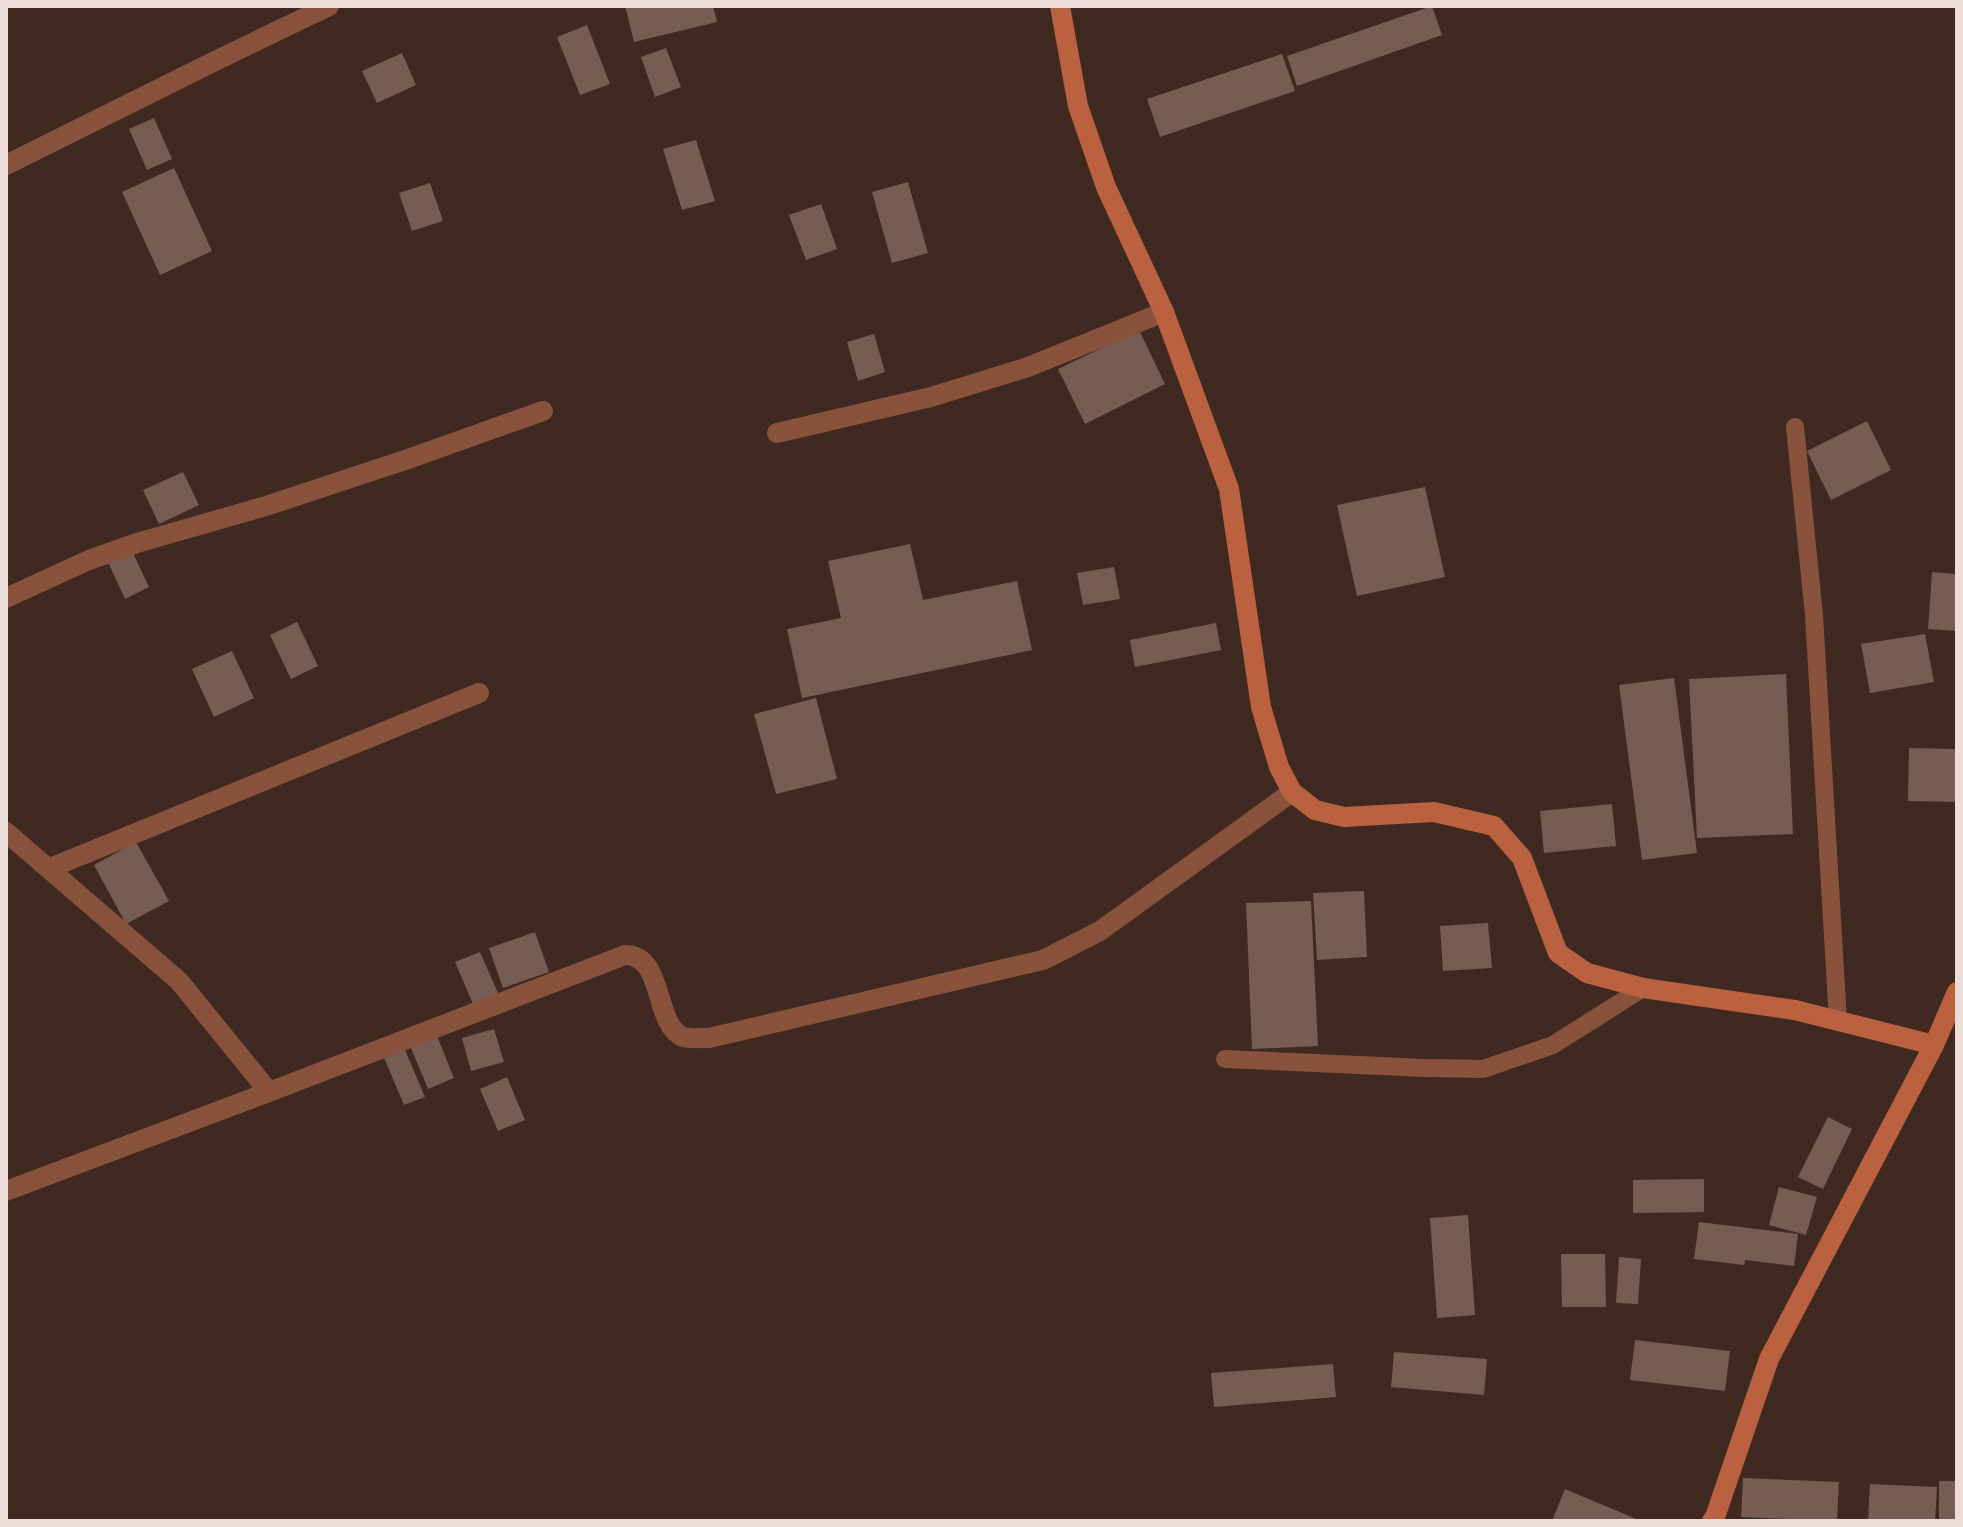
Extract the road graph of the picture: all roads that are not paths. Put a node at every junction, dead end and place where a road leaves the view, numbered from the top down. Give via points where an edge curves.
1 (329, 6) edge
2 (1060, 6) edge
3 (6, 165) edge
4 (1164, 312) junction
5 (543, 411) dead end
6 (1795, 427) dead end
7 (777, 433) dead end
8 (6, 598) edge
9 (479, 693) dead end
10 (1292, 792) junction
11 (6, 832) edge
12 (50, 868) junction
13 (1643, 988) junction
14 (1957, 992) edge
15 (1838, 1021) junction
16 (1934, 1045) junction
17 (1225, 1059) dead end
18 (269, 1092) junction
19 (6, 1191) edge
20 (1712, 1521) edge

1 - 3 street
2 - 4 street via 1078,106 1106,187
4 - 7 street via 1028,367 931,397
4 - 10 street via 1229,489 1261,707
5 - 8 street via 266,506 137,543
6 - 15 lane via 1814,615
9 - 12 street
10 - 13 street via 1315,810 1344,817 1434,812 1494,826 1522,858 1558,953 1587,973
10 - 18 street via 1100,931 1043,960 709,1038 684,1037 672,1027 642,959 625,955
11 - 12 street
12 - 18 street via 179,981
13 - 15 street
13 - 17 lane via 1553,1045 1483,1069
14 - 16 street
15 - 16 street
16 - 20 street via 1769,1359
18 - 19 street

